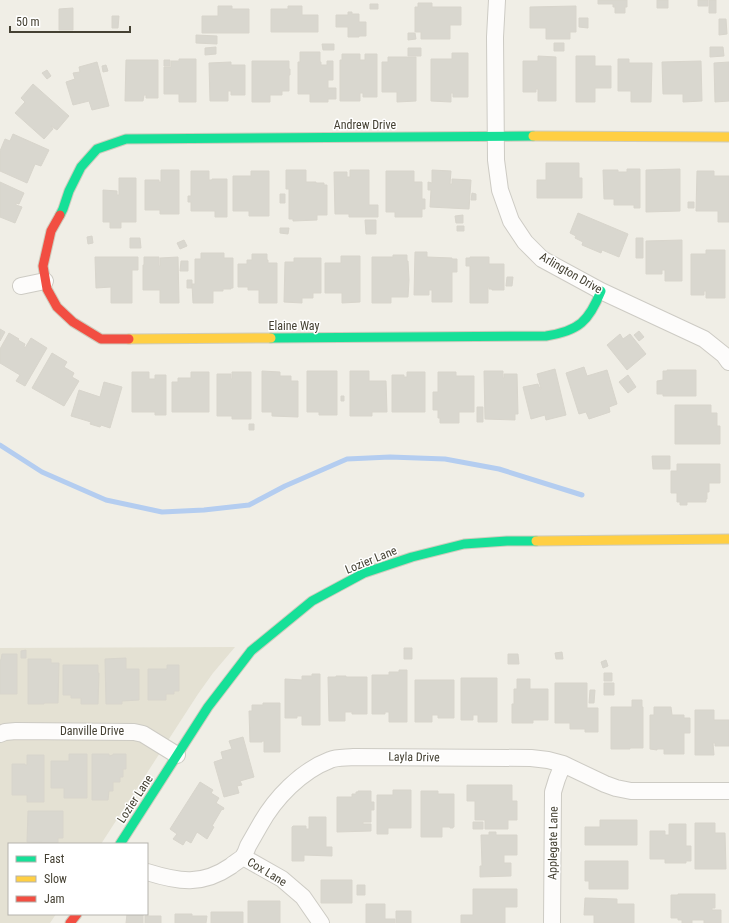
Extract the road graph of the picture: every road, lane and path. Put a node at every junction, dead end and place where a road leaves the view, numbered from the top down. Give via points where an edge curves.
1 (497, 0) edge
2 (495, 136) junction
3 (729, 137) edge
4 (51, 231) joint
5 (45, 281) junction
6 (22, 286) dead end
7 (601, 291) junction
8 (727, 356) edge
9 (729, 539) edge
10 (0, 734) edge
11 (177, 755) junction
12 (563, 764) junction
13 (729, 791) edge
14 (121, 843) edge
15 (243, 857) junction
16 (148, 872) edge
17 (76, 915) edge
18 (70, 923) edge
19 (321, 923) edge
20 (552, 923) edge

1 - 2 street, Arlington Drive
2 - 3 street, Andrew Drive
2 - 4 street, Andrew Drive via 126,139 97,149 81,167
2 - 7 street, Arlington Drive via 500,190 511,222 525,242 542,259
4 - 5 street, Elaine Way via 43,266
5 - 6 street
5 - 7 street, Elaine Way via 46,289 57,307 73,322 101,339 546,336 568,331 582,323 594,308
7 - 8 street, Arlington Drive via 704,339
9 - 11 street, Lozier Lane via 507,541 464,544 412,556 364,573 312,601 251,651 208,707
10 - 11 street, Danville Drive via 16,731 134,732 142,734
11 - 14 street, Lozier Lane
12 - 13 street, Layla Drive via 605,784 631,791
12 - 15 street, Layla Drive via 531,758 331,759 309,770 290,786 261,823
12 - 20 street, Applegate Lane via 553,792
15 - 16 street, Layla Drive via 222,872 200,880 177,879
15 - 19 street, Cox Lane via 282,879 303,897
17 - 18 street

